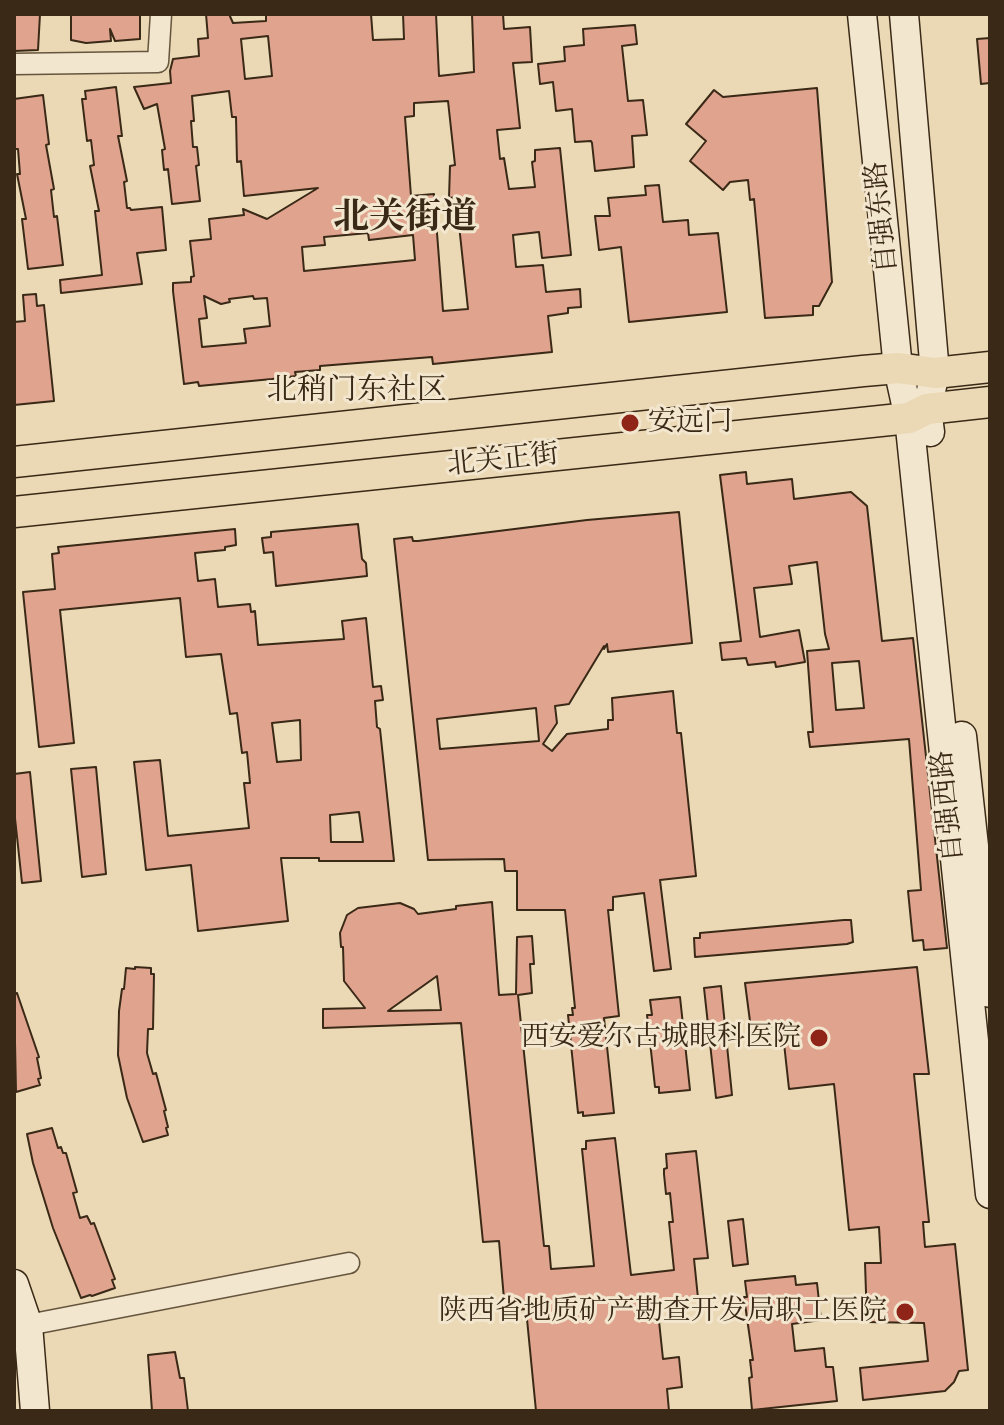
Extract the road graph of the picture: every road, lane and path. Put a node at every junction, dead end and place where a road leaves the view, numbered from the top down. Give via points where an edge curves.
1 (161, 14) edge
2 (862, 14) edge
3 (904, 14) edge
4 (14, 64) edge
5 (990, 367) edge
6 (898, 368) junction
7 (935, 373) junction
8 (990, 402) edge
9 (918, 414) junction
10 (14, 462) edge
11 (14, 512) edge
12 (990, 993) edge
13 (990, 1194) edge
14 (349, 1263) dead end
15 (14, 1284) edge
16 (24, 1343) edge
17 (35, 1411) edge

1 - 4 street via 158,62
2 - 6 main road, 自强东路
3 - 7 main road, 自强东路
5 - 7 main road, 北关正街
6 - 7 main road, 北关正街
6 - 9 main road, 自强东路
6 - 10 main road, 北关正街
7 - 9 main road, 自强西路
8 - 9 main road, 北关正街
9 - 11 main road, 北关正街
9 - 12 main road, 自强西路
9 - 13 main road, 自强西路
14 - 16 street
15 - 16 main road
16 - 17 main road

